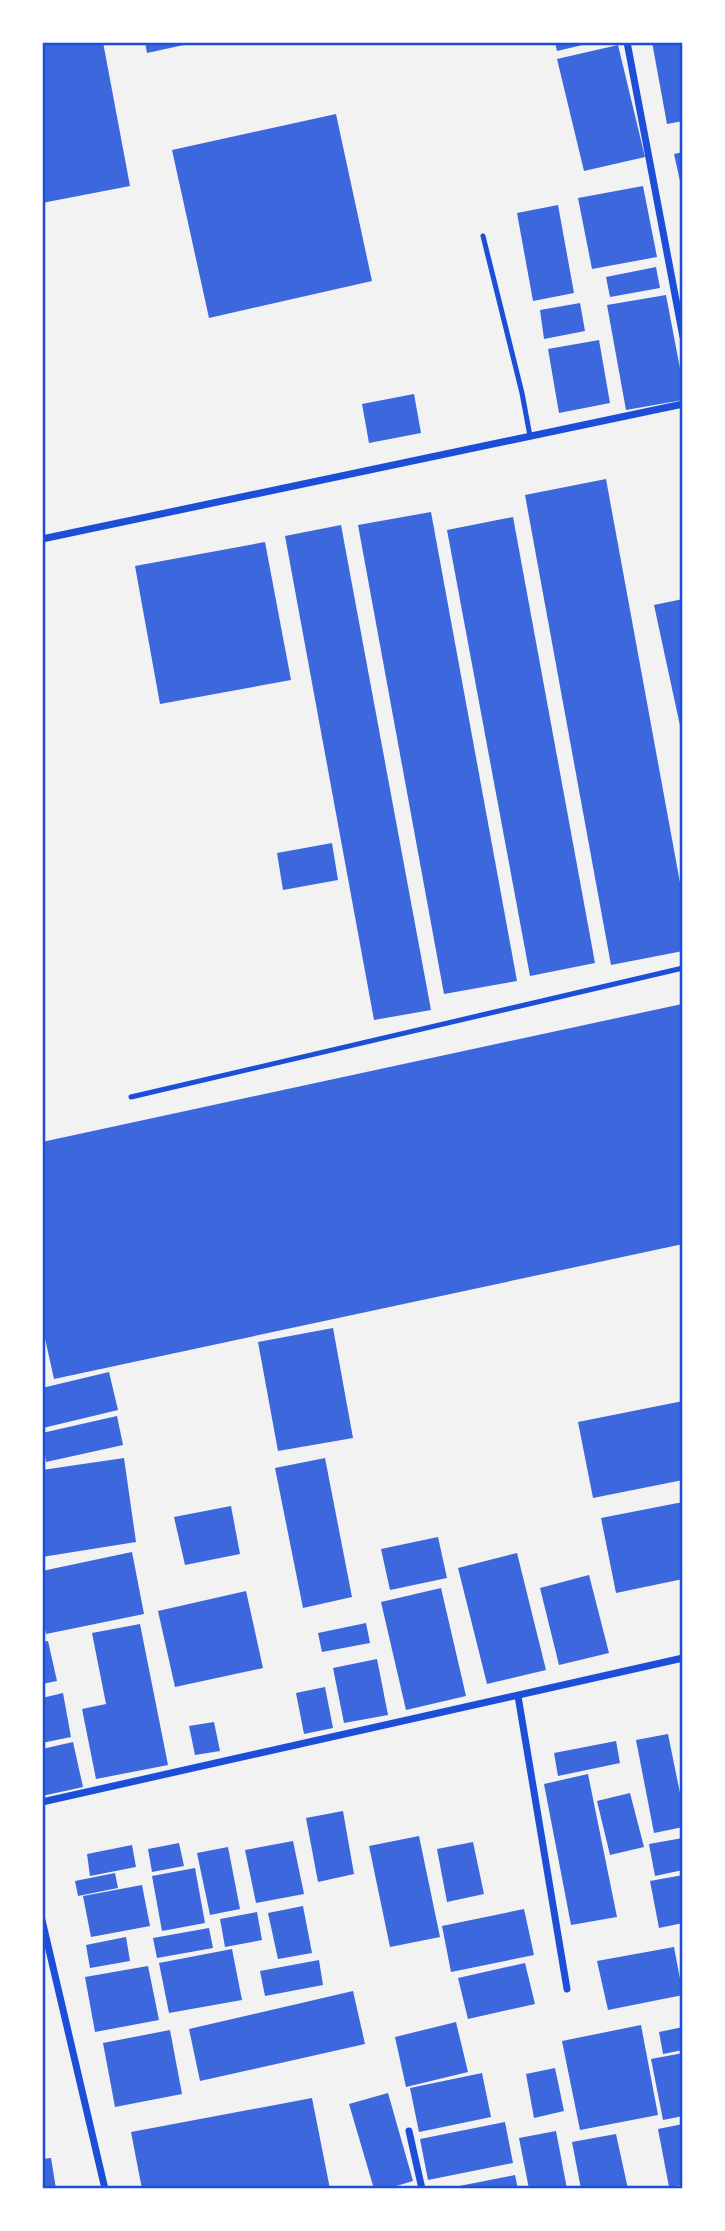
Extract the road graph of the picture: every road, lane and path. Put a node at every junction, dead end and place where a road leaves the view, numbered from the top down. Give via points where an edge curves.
1 (627, 42) edge
2 (483, 236) dead end
3 (683, 337) edge
4 (683, 404) edge
5 (530, 436) junction
6 (42, 539) edge
7 (683, 968) edge
8 (131, 1097) dead end
9 (683, 1658) edge
10 (518, 1696) junction
11 (42, 1802) edge
12 (42, 1920) edge
13 (567, 1989) dead end
14 (409, 2131) dead end
15 (105, 2189) edge
16 (422, 2189) edge

1 - 3 street
2 - 5 lane
4 - 5 street
5 - 6 street
7 - 8 lane
9 - 10 street
10 - 11 street
10 - 13 street
12 - 15 street
14 - 16 street

